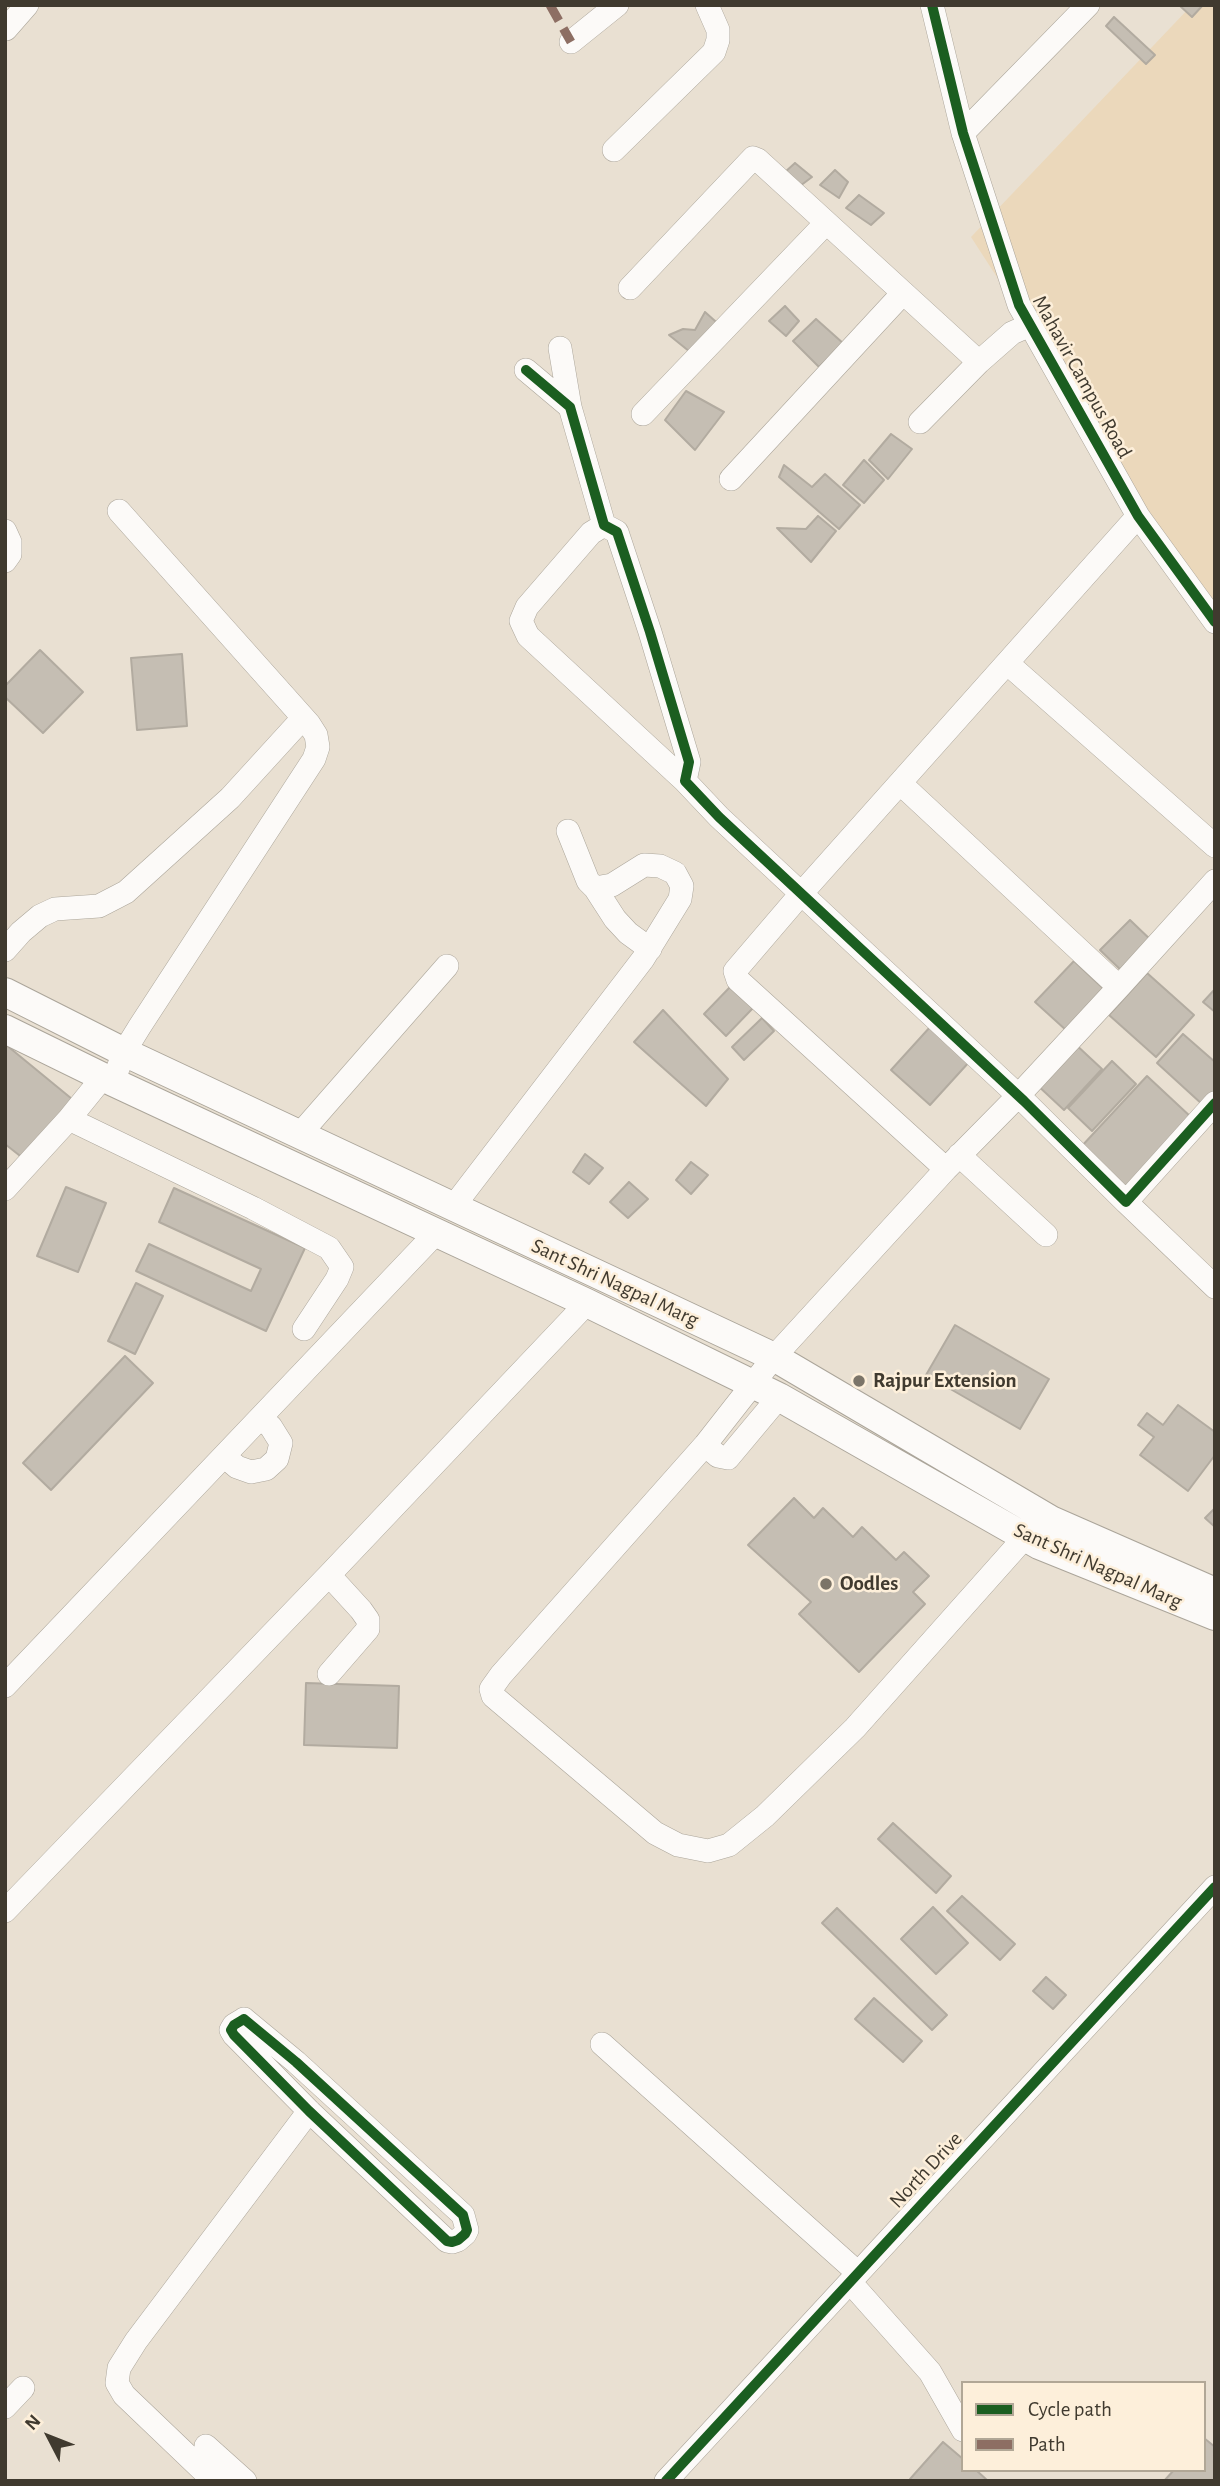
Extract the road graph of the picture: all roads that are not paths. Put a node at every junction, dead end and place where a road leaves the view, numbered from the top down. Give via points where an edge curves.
1 (27, 5) edge
2 (617, 5) edge
3 (707, 5) edge
4 (1088, 5) edge
5 (934, 6) edge
6 (6, 29) edge
7 (571, 42) dead end
8 (963, 133) junction
9 (614, 150) dead end
10 (826, 223) junction
11 (630, 288) dead end
12 (903, 293) junction
13 (1030, 325) junction
14 (560, 348) dead end
15 (979, 362) junction
16 (526, 370) dead end
17 (570, 407) junction
18 (643, 414) dead end
19 (920, 422) dead end
20 (731, 478) dead end
21 (118, 511) dead end
22 (1138, 516) junction
23 (604, 525) junction
24 (5, 531) edge
25 (5, 561) edge
26 (1215, 622) edge
27 (1007, 663) junction
28 (303, 718) junction
29 (685, 781) junction
30 (901, 784) junction
31 (568, 831) dead end
32 (1215, 846) edge
33 (1215, 881) edge
34 (596, 888) junction
35 (800, 895) junction
36 (650, 949) junction
37 (5, 950) edge
38 (447, 966) dead end
39 (1119, 988) junction
40 (5, 992) edge
41 (48, 1014) junction
42 (5, 1029) edge
43 (34, 1043) junction
44 (124, 1052) junction
45 (108, 1079) junction
46 (1018, 1096) junction
47 (1215, 1103) edge
48 (69, 1119) junction
49 (300, 1135) junction
50 (952, 1162) junction
51 (5, 1189) edge
52 (1126, 1202) junction
53 (453, 1207) junction
54 (436, 1233) junction
55 (1046, 1235) dead end
56 (1215, 1287) edge
57 (586, 1303) junction
58 (304, 1329) dead end
59 (774, 1357) junction
60 (752, 1384) junction
61 (779, 1397) junction
62 (261, 1418) junction
63 (705, 1445) junction
64 (224, 1456) junction
65 (1025, 1537) junction
66 (329, 1575) junction
67 (1213, 1594) edge
68 (329, 1674) dead end
69 (5, 1686) edge
70 (1215, 1886) edge
71 (5, 1911) edge
72 (603, 2044) dead end
73 (309, 2111) junction
74 (854, 2277) junction
75 (23, 2388) dead end
76 (5, 2407) edge
77 (961, 2427) edge
78 (206, 2445) dead end
79 (214, 2481) edge
80 (245, 2481) edge
81 (666, 2481) edge

1 - 6 street
2 - 7 street
3 - 9 street via 718,30 714,52
4 - 8 street
5 - 8 street, Mahavir Campus Road
8 - 13 street, Mahavir Campus Road via 1019,305
10 - 11 street via 752,158
10 - 12 street
10 - 18 street
12 - 15 street
12 - 20 street
13 - 15 street via 1012,333
13 - 22 street, Mahavir Campus Road
14 - 17 street
15 - 19 street
16 - 17 street
17 - 23 street
21 - 28 street
22 - 26 street, Mahavir Campus Road
22 - 27 street
23 - 29 street via 617,532 650,632 689,762
23 - 29 street via 591,533 527,607 522,621 528,636
24 - 25 street via 10,554
27 - 30 street
27 - 32 street
28 - 37 street via 230,798 125,892 99,906 55,909 40,916
28 - 44 street via 316,735 314,759
29 - 35 street
30 - 35 street
30 - 39 street
31 - 34 street via 588,881
33 - 39 street
34 - 36 street via 615,919
34 - 36 street via 644,865 675,873 682,886 680,899
35 - 46 street
35 - 50 street via 735,975
36 - 53 street
38 - 49 street
39 - 46 street
40 - 41 main road, Sant Shri Nagpal Marg
41 - 43 main road via 56,1027 54,1033 43,1043
41 - 44 main road, Sant Shri Nagpal Marg
42 - 43 main road, Sant Shri Nagpal Marg
43 - 45 main road, Sant Shri Nagpal Marg
44 - 45 street
44 - 49 main road, Sant Shri Nagpal Marg
45 - 48 street
45 - 54 main road, Sant Shri Nagpal Marg
46 - 50 street
46 - 52 street
47 - 52 street
48 - 51 street
48 - 58 street via 329,1248 342,1267
49 - 53 main road, Sant Shri Nagpal Marg
50 - 55 street
50 - 59 street
52 - 56 street
53 - 59 main road, Sant Shri Nagpal Marg
54 - 57 main road, Sant Shri Nagpal Marg
54 - 62 street
57 - 60 main road, Sant Shri Nagpal Marg
57 - 66 street
59 - 60 street
59 - 67 main road, Sant Shri Nagpal Marg via 1051,1520
60 - 61 main road, Sant Shri Nagpal Marg
60 - 63 street
61 - 63 street via 728,1458
61 - 65 main road, Sant Shri Nagpal Marg
62 - 64 street
62 - 64 street via 281,1443 277,1459 266,1469 251,1472
63 - 65 street via 491,1689 493,1696 655,1833 678,1844 708,1851 729,1845 765,1816 855,1728
64 - 69 street
65 - 67 main road, Sant Shri Nagpal Marg
66 - 68 street via 368,1620 368,1629
66 - 71 street
70 - 74 street, North Drive
72 - 74 street
73 - 73 street via 234,2035 231,2030 239,2020 248,2021 296,2062 463,2215 465,2234 447,2241
73 - 79 street via 119,2368 117,2382 124,2395
74 - 77 street via 930,2372
74 - 81 street, North Drive
75 - 76 street
78 - 80 street

